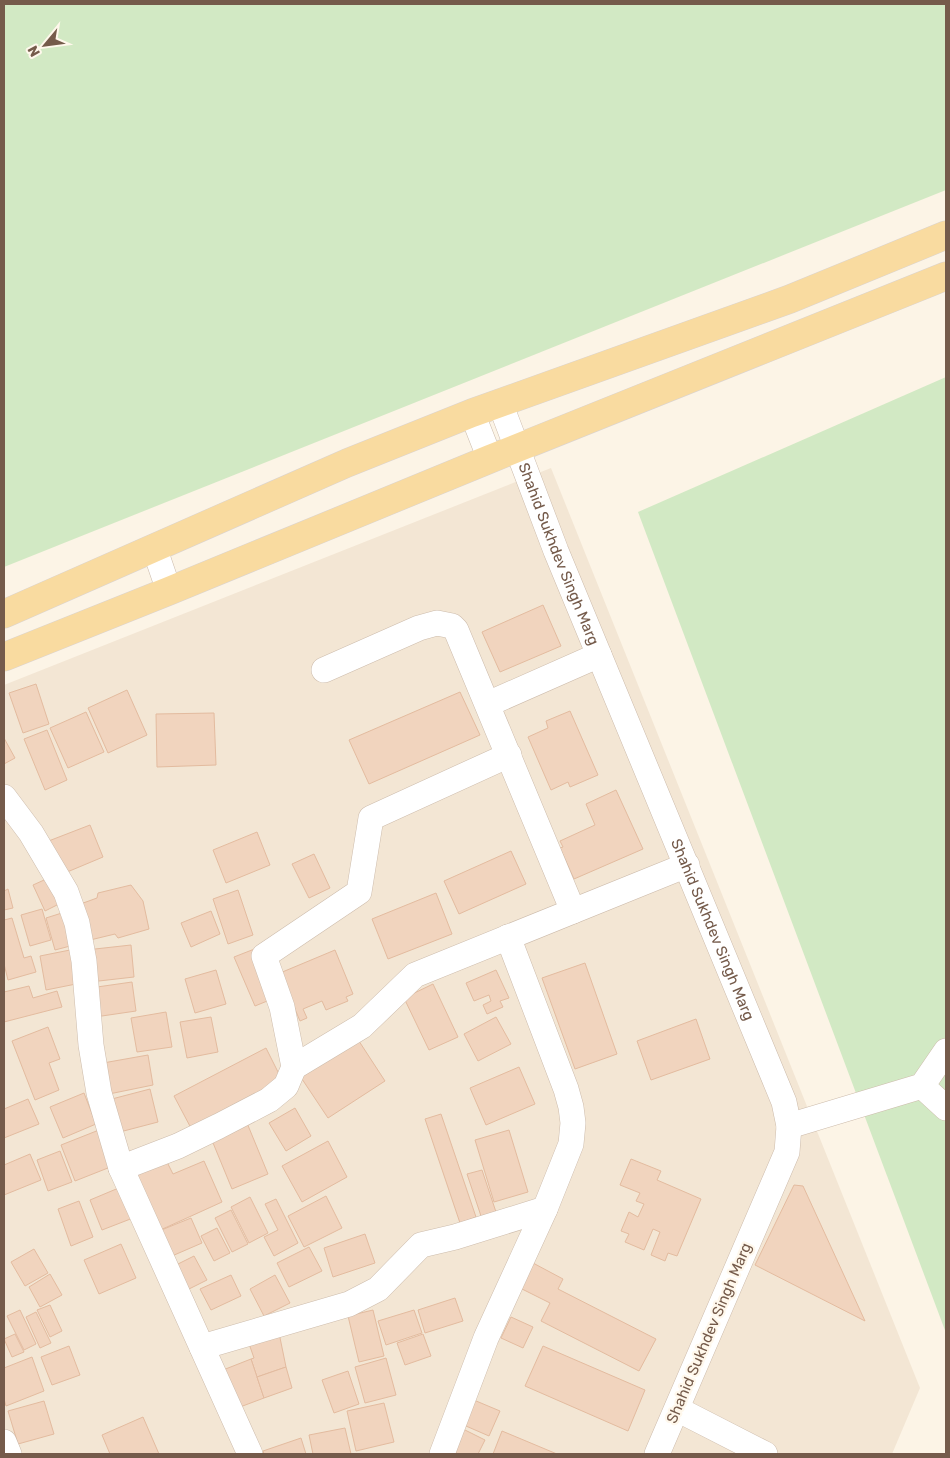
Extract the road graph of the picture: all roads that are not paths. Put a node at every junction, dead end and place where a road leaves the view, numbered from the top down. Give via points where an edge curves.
1 (946, 235) edge
2 (946, 276) edge
3 (500, 403) junction
4 (472, 413) junction
5 (516, 448) junction
6 (490, 458) junction
7 (154, 547) junction
8 (169, 591) junction
9 (4, 614) edge
10 (599, 655) junction
11 (4, 657) edge
12 (324, 670) dead end
13 (488, 704) junction
14 (509, 755) junction
15 (4, 797) edge
16 (686, 865) junction
17 (573, 911) junction
18 (508, 937) junction
19 (946, 1051) edge
20 (294, 1067) junction
21 (922, 1086) junction
22 (946, 1108) edge
23 (789, 1126) junction
24 (121, 1168) junction
25 (545, 1210) junction
26 (202, 1347) junction
27 (677, 1409) junction
28 (4, 1442) edge
29 (9, 1454) edge
30 (250, 1454) edge
31 (442, 1454) edge
32 (657, 1454) edge
33 (765, 1454) edge

1 - 3 main road via 790,299
2 - 5 main road
3 - 4 main road
3 - 5 street, Shahid Sukhdev Singh Marg
4 - 6 street
4 - 7 main road
5 - 6 main road
5 - 10 street, Shahid Sukhdev Singh Marg
6 - 8 main road
7 - 8 street
7 - 9 main road
8 - 11 main road
10 - 13 street
10 - 16 street, Shahid Sukhdev Singh Marg
12 - 13 street via 419,628 437,624 452,626
13 - 14 street
14 - 17 street
14 - 20 street via 371,818 359,892 264,956 282,1006
15 - 24 street via 51,864 77,923 99,1093
16 - 17 street
16 - 23 street, Shahid Sukhdev Singh Marg via 784,1102
17 - 18 street
18 - 20 street via 415,975 362,1026
18 - 25 street via 571,1107 571,1144
19 - 21 street
20 - 24 street via 286,1086 269,1100 186,1142
21 - 22 street
21 - 23 street
23 - 27 street, Shahid Sukhdev Singh Marg via 787,1152
24 - 26 street
25 - 26 street via 421,1245 378,1289 349,1304
25 - 31 street via 486,1338
26 - 30 street
27 - 32 street, Shahid Sukhdev Singh Marg
27 - 33 street
28 - 29 street

